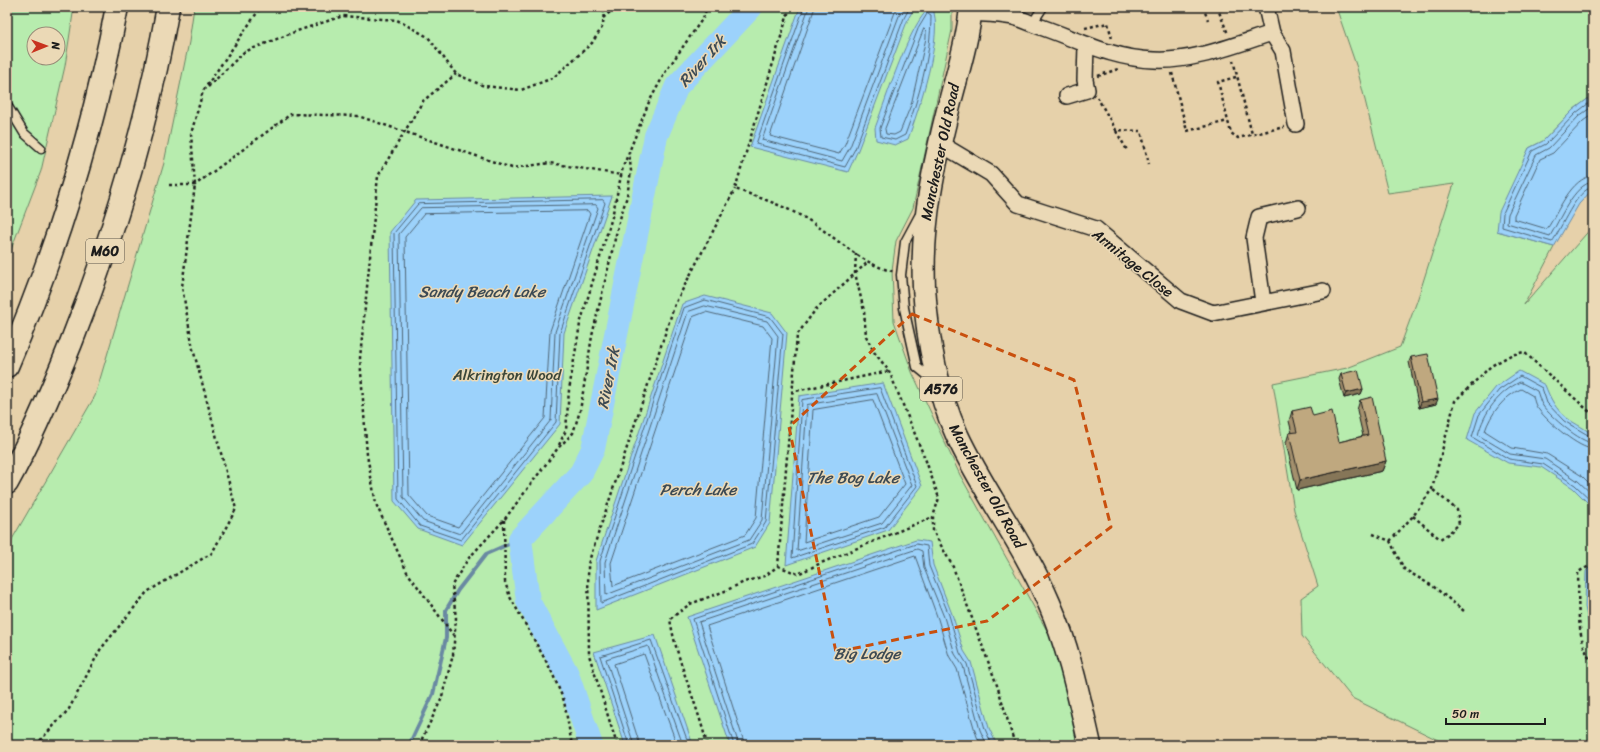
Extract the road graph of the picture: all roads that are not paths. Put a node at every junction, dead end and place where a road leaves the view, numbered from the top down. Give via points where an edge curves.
1 (117, 7) edge
2 (168, 7) edge
3 (1042, 7) edge
4 (1266, 7) edge
5 (970, 10) edge
6 (1032, 24) junction
7 (1272, 33) junction
8 (1086, 45) junction
9 (1067, 96) dead end
10 (7, 105) edge
11 (1296, 124) road end
12 (940, 143) junction
13 (41, 148) dead end
14 (928, 197) junction
15 (1298, 208) dead end
16 (1324, 291) dead end
17 (1263, 302) junction
18 (7, 366) edge
19 (940, 386) junction
20 (7, 483) edge
21 (1090, 745) edge

1 - 18 main road via 89,131 68,203 47,268
2 - 20 main road, M60 via 143,124 115,223 58,374
3 - 6 lane
4 - 7 street
5 - 6 street via 1013,17
5 - 12 main road, Manchester Old Road / A576 via 964,46
6 - 8 street
7 - 8 street via 1233,51 1155,60 1110,54
7 - 11 street via 1283,50
8 - 9 street via 1087,90
10 - 13 lane via 24,133
12 - 14 main road, Manchester Old Road / A576
12 - 17 street, Armitage Close via 991,174 1018,204 1096,229 1181,301 1213,313
14 - 19 main road, Manchester Old Road / A576 via 924,230 924,287 928,333
14 - 19 lane via 905,242 902,271 904,308 917,367
15 - 17 street via 1260,217 1254,238
16 - 17 street, Armitage Close
19 - 21 main road, Manchester Old Road / A576 via 957,435 1049,601 1072,668

